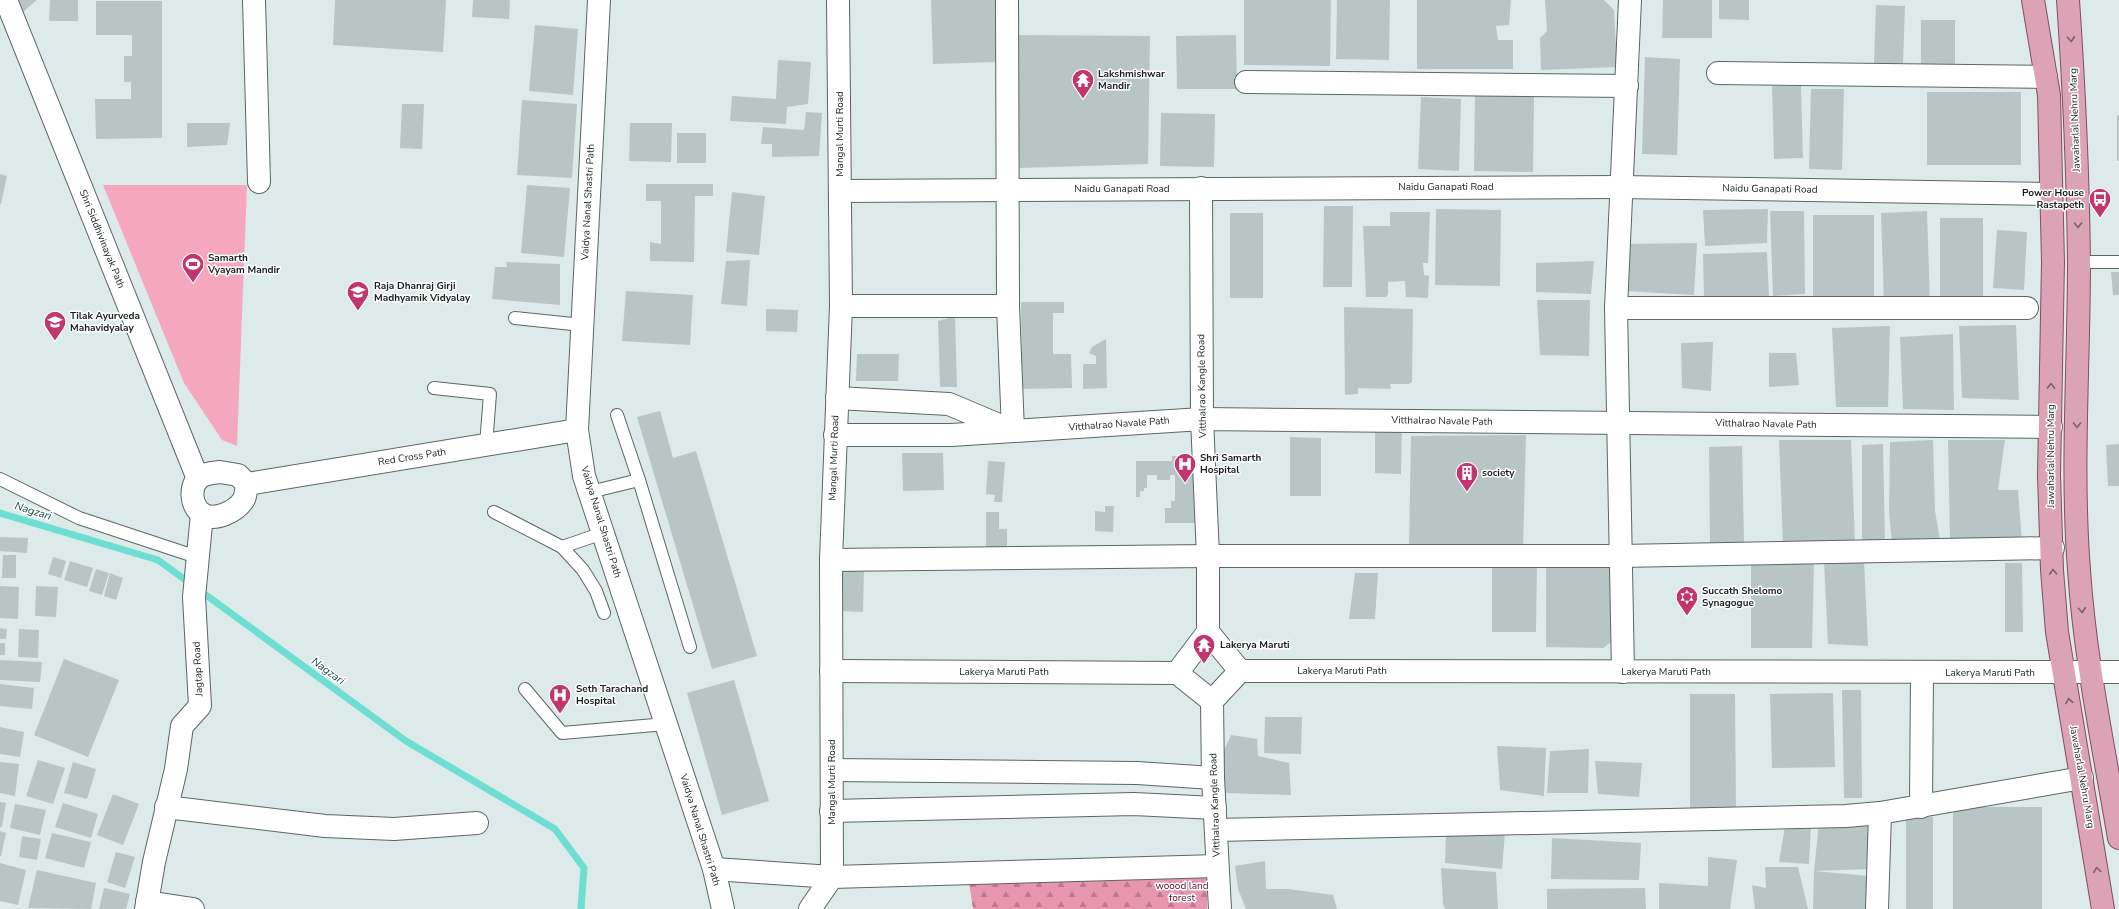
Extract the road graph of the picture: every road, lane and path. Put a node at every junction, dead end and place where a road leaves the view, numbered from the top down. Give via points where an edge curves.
1 (254, 0) edge
2 (599, 0) edge
3 (838, 0) edge
4 (1006, 0) edge
5 (1630, 0) edge
6 (2033, 0) edge
7 (2068, 0) edge
8 (4, 5) edge
9 (1718, 73) dead end
10 (2046, 77) junction
11 (1246, 82) dead end
12 (1627, 86) junction
13 (258, 182) dead end
14 (1620, 186) junction
15 (1201, 188) junction
16 (1008, 189) junction
17 (840, 190) junction
18 (2051, 194) junction
19 (2079, 262) junction
20 (2119, 262) edge
21 (841, 306) junction
22 (1008, 306) junction
23 (1616, 308) junction
24 (2027, 308) dead end
25 (515, 318) dead end
26 (582, 325) junction
27 (434, 388) dead end
28 (837, 398) junction
29 (617, 415) dead end
30 (1202, 419) junction
31 (1618, 422) junction
32 (2051, 426) junction
33 (577, 430) junction
34 (1013, 431) junction
35 (835, 435) junction
36 (486, 445) junction
37 (0, 479) edge
38 (198, 479) junction
39 (638, 480) junction
40 (247, 484) junction
41 (590, 492) junction
42 (494, 512) dead end
43 (202, 514) junction
44 (603, 533) junction
45 (562, 547) junction
46 (2053, 548) junction
47 (1208, 556) junction
48 (1620, 556) junction
49 (831, 560) junction
50 (196, 566) junction
51 (604, 613) dead end
52 (1208, 632) junction
53 (690, 647) dead end
54 (831, 671) junction
55 (1240, 671) junction
56 (1623, 672) junction
57 (2119, 672) edge
58 (1176, 673) junction
59 (1922, 673) junction
60 (2064, 673) junction
61 (2091, 673) junction
62 (525, 688) dead end
63 (1212, 701) junction
64 (666, 724) junction
65 (832, 770) junction
66 (1213, 778) junction
67 (2082, 778) junction
68 (166, 806) junction
69 (1921, 806) junction
70 (1215, 808) junction
71 (832, 811) junction
72 (1880, 813) junction
73 (477, 823) dead end
74 (1216, 830) junction
75 (2119, 838) edge
76 (1217, 866) junction
77 (714, 869) junction
78 (832, 877) junction
79 (147, 906) edge
80 (193, 909) edge
81 (723, 909) edge
82 (810, 909) edge
83 (1220, 909) edge
84 (1877, 909) edge
85 (2103, 909) edge

1 - 13 street
2 - 26 street, Vaidya Nanal Shastri Path
3 - 17 street, Mangal Murti Road
4 - 16 street
5 - 12 street
6 - 10 main road, Jawaharlal Nehru Marg
7 -> 19 main road, Jawaharlal Nehru Marg via 2075,94
8 - 38 street, Shri Siddhivinayak Path
9 - 10 street
10 - 18 main road, Jawaharlal Nehru Marg via 2049,94
11 - 12 street
12 - 14 street
14 - 15 street, Naidu Ganapati Road
14 - 18 street, Naidu Ganapati Road
14 - 23 street
15 - 16 street, Naidu Ganapati Road
15 - 30 street, Vitthalrao Kangle Road
16 - 17 street, Naidu Ganapati Road
16 - 22 street
17 - 21 street, Mangal Murti Road
32 -> 18 main road, Jawaharlal Nehru Marg
19 - 20 lane
19 -> 61 main road, Jawaharlal Nehru Marg via 2076,474 2078,568
21 - 22 street
21 - 28 street, Mangal Murti Road
22 - 34 street
23 - 24 street
23 - 31 street
25 - 26 lane
26 - 33 street, Vaidya Nanal Shastri Path
27 - 36 lane via 490,394
28 - 34 street via 949,404
28 - 35 street, Mangal Murti Road
29 - 39 lane
30 - 31 street, Vitthalrao Navale Path
30 - 34 street, Vitthalrao Navale Path
30 - 47 street, Vitthalrao Kangle Road
31 - 32 street, Vitthalrao Navale Path
31 - 48 street
32 - 46 main road, Jawaharlal Nehru Marg via 2049,474
33 - 36 street, Red Cross Path
33 - 41 street, Vaidya Nanal Shastri Path via 584,476
34 - 35 street, Vitthalrao Navale Path via 951,435
35 - 49 street, Mangal Murti Road
36 - 40 street, Red Cross Path
37 - 50 lane via 79,518
38 - 40 street via 207,474 220,472 238,475
38 - 43 street via 192,491 193,504
39 - 41 lane
39 - 53 lane
40 - 43 street via 244,499 229,513 211,517
41 - 44 street, Vaidya Nanal Shastri Path
42 - 45 lane
43 - 50 street, Jagtap Road
44 - 45 lane
44 - 64 street, Vaidya Nanal Shastri Path
45 - 51 lane via 583,570 596,591
46 - 48 street
60 -> 46 main road, Jawaharlal Nehru Marg via 2052,570
47 - 48 street
47 - 49 street
47 - 52 street, Vitthalrao Kangle Road
48 - 56 street
49 - 54 street, Mangal Murti Road
50 - 68 street, Jagtap Road via 194,597 200,706 182,726 176,769
52 - 55 street
52 - 58 street
54 - 58 street, Lakerya Maruti Path
54 - 65 street, Mangal Murti Road
55 - 56 street, Lakerya Maruti Path
55 - 63 street
56 - 59 street, Lakerya Maruti Path
57 - 61 street, Lakerya Maruti Path
58 - 63 street
59 - 60 street, Lakerya Maruti Path
59 - 69 street
60 - 61 street, Lakerya Maruti Path
67 -> 60 main road, Jawaharlal Nehru Marg
61 - 75 main road, Jawaharlal Nehru Marg
62 - 64 lane via 562,732
63 - 66 street, Vitthalrao Kangle Road
64 - 77 street, Vaidya Nanal Shastri Path
65 - 66 street via 1137,773
65 - 71 street, Mangal Murti Road
66 - 70 street, Vitthalrao Kangle Road
67 - 69 street
85 -> 67 main road, Jawaharlal Nehru Marg
68 - 73 street via 325,826 394,828
68 - 79 street, Jagtap Road
69 - 72 street
70 - 71 street via 1134,804
70 - 74 street, Vitthalrao Kangle Road
71 - 78 street, Mangal Murti Road
72 - 74 street via 1838,817
72 - 84 street
74 - 76 street, Vitthalrao Kangle Road
76 - 78 street
76 - 83 street, Vitthalrao Kangle Road
77 - 78 street
77 - 81 street, Vaidya Nanal Shastri Path
78 - 82 street
79 - 80 street

